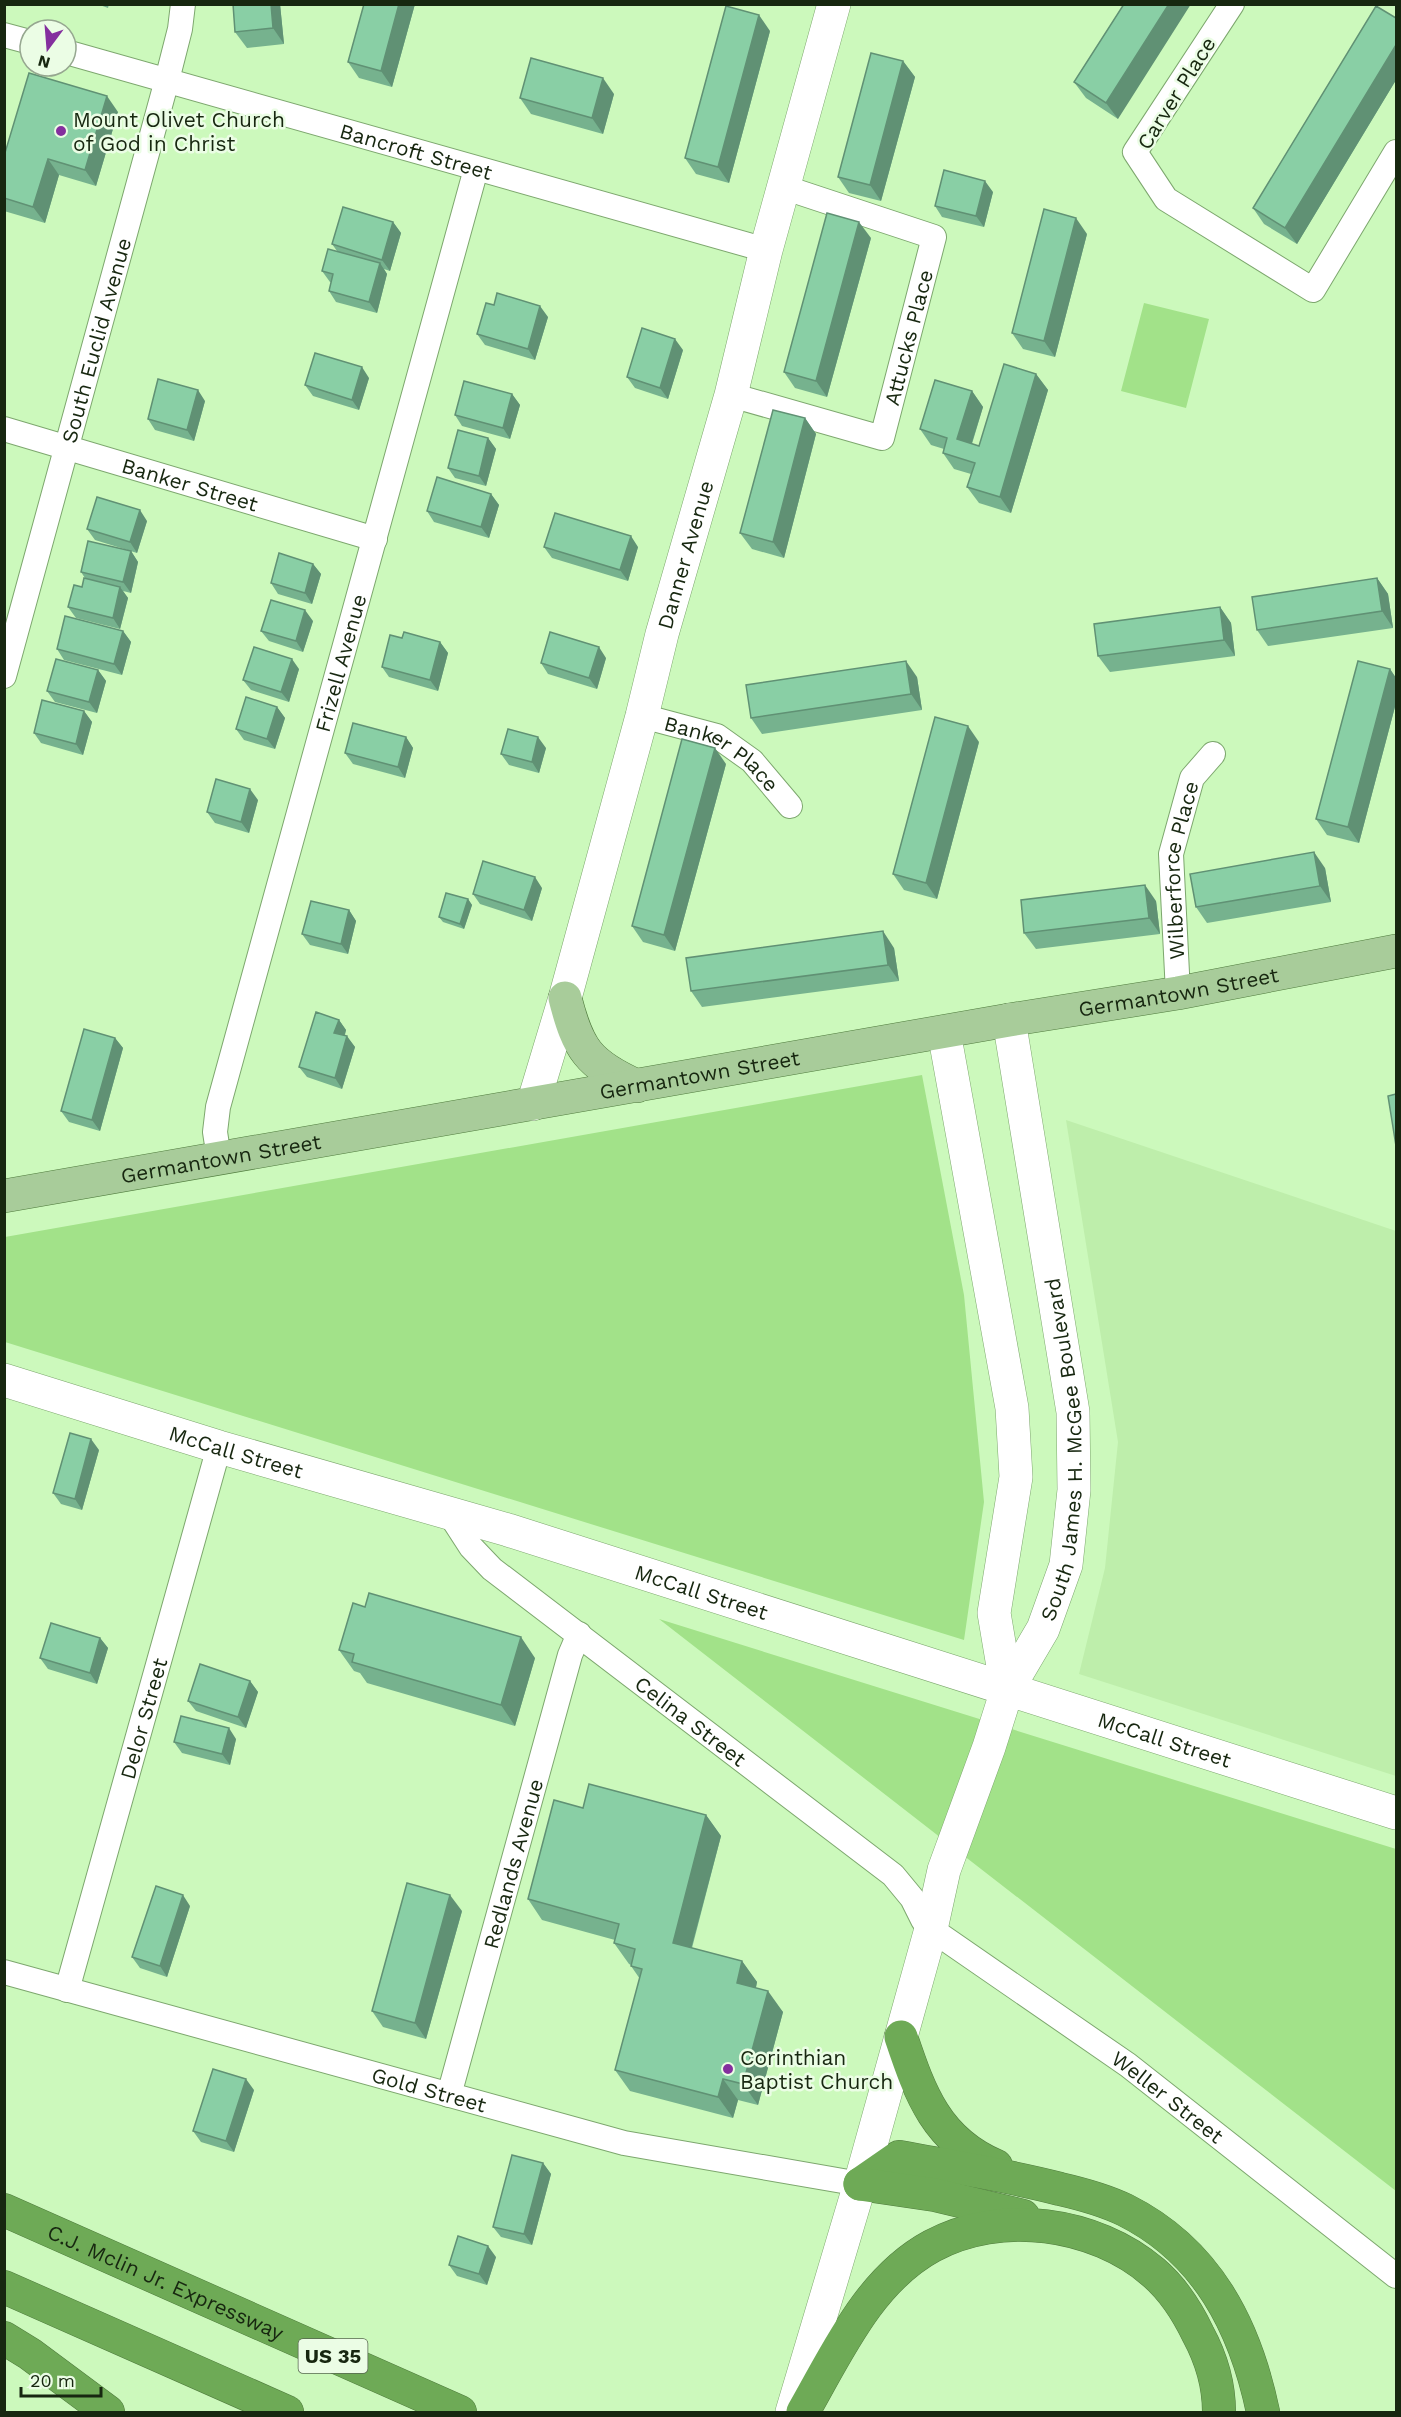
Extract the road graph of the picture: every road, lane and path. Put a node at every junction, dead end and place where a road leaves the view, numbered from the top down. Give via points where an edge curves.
1 (183, 4) edge
2 (834, 4) edge
3 (1232, 4) edge
4 (78, 55) edge
5 (167, 80) junction
6 (1396, 152) edge
7 (476, 169) junction
8 (783, 186) junction
9 (766, 250) junction
10 (731, 395) junction
11 (4, 429) edge
12 (67, 448) junction
13 (375, 539) junction
14 (4, 676) edge
15 (642, 716) junction
16 (1213, 754) dead end
17 (790, 806) dead end
18 (1396, 951) edge
19 (1179, 993) junction
20 (565, 998) junction
21 (1009, 1020) junction
22 (944, 1032) junction
23 (637, 1086) junction
24 (533, 1104) junction
25 (219, 1158) junction
26 (4, 1196) edge
27 (4, 1380) edge
28 (219, 1447) junction
29 (449, 1514) junction
30 (579, 1634) junction
31 (1007, 1690) junction
32 (1396, 1813) edge
33 (931, 1929) junction
34 (4, 1972) edge
35 (68, 1990) junction
36 (901, 2037) junction
37 (449, 2095) junction
38 (1031, 2181) junction
39 (860, 2184) junction
40 (4, 2210) edge
41 (1061, 2228) junction
42 (1396, 2276) edge
43 (4, 2286) edge
44 (4, 2338) edge
45 (108, 2412) edge
46 (287, 2412) edge
47 (460, 2412) edge
48 (792, 2412) edge
49 (803, 2412) edge
50 (1218, 2412) edge
51 (1263, 2412) edge

1 - 5 street, South Euclid Avenue
2 - 8 street, Danner Avenue
3 - 6 street, Carver Place via 1135,153 1166,199 1313,290
4 - 5 street, Bancroft Street
5 - 7 street, Bancroft Street
5 - 12 street, South Euclid Avenue
7 - 9 street, Bancroft Street
7 - 13 street, Frizell Avenue
8 - 9 street, Danner Avenue
8 - 10 street, Attucks Place via 934,237 882,438
9 - 10 street, Danner Avenue
10 - 15 street, Danner Avenue
11 - 12 street, Banker Street
12 - 13 street, Banker Street
12 - 14 street, South Euclid Avenue
13 - 25 street, Frizell Avenue via 218,1107 214,1132
15 - 17 street, Banker Place via 717,736 752,761
15 - 20 street, Danner Avenue
16 - 19 street, Wilberforce Place via 1192,778 1171,854
18 - 19 main road, Germantown Street
19 - 21 main road, Germantown Street
20 - 23 main road via 572,1027 591,1059 610,1074
20 - 24 street, Danner Avenue
21 - 22 main road, Germantown Street
21 - 31 street, South James H. McGee Boulevard via 1073,1412 1074,1490 1066,1564 1043,1629
22 - 23 main road, Germantown Street
22 - 31 street, South James H. McGee Boulevard via 1012,1408 1016,1477 994,1614
23 - 24 main road, Germantown Street
24 - 25 main road, Germantown Street
25 - 26 main road, Germantown Street
27 - 28 street, McCall Street
28 - 29 street, McCall Street
28 - 35 street, Delor Street
29 - 30 street, Celina Street via 492,1569
29 - 31 street, McCall Street
30 - 33 street, Celina Street via 893,1875
30 - 37 street, Redlands Avenue
31 - 32 street, McCall Street
31 - 33 street, South James H. McGee Boulevard via 944,1870
33 - 36 street, South James H. McGee Boulevard
33 - 42 street, Weller Street via 1133,2070
34 - 35 street, Gold Street
35 - 37 street, Gold Street
36 - 38 highway via 923,2097 941,2125 961,2147 979,2159
36 - 39 street, South James H. McGee Boulevard
37 - 39 street, Gold Street via 624,2143
38 - 39 highway via 899,2157
38 - 51 highway via 1125,2210 1161,2231 1192,2260 1229,2310 1250,2359
39 - 41 highway via 935,2195
39 - 48 street, South James H. McGee Boulevard
40 - 47 highway, C.J. Mclin Jr. Expressway / US 35
41 - 49 highway via 1022,2224 979,2229 931,2247 900,2268 874,2295
41 - 50 highway via 1130,2255 1171,2291 1204,2345 1216,2380
43 - 46 highway
44 - 45 highway

